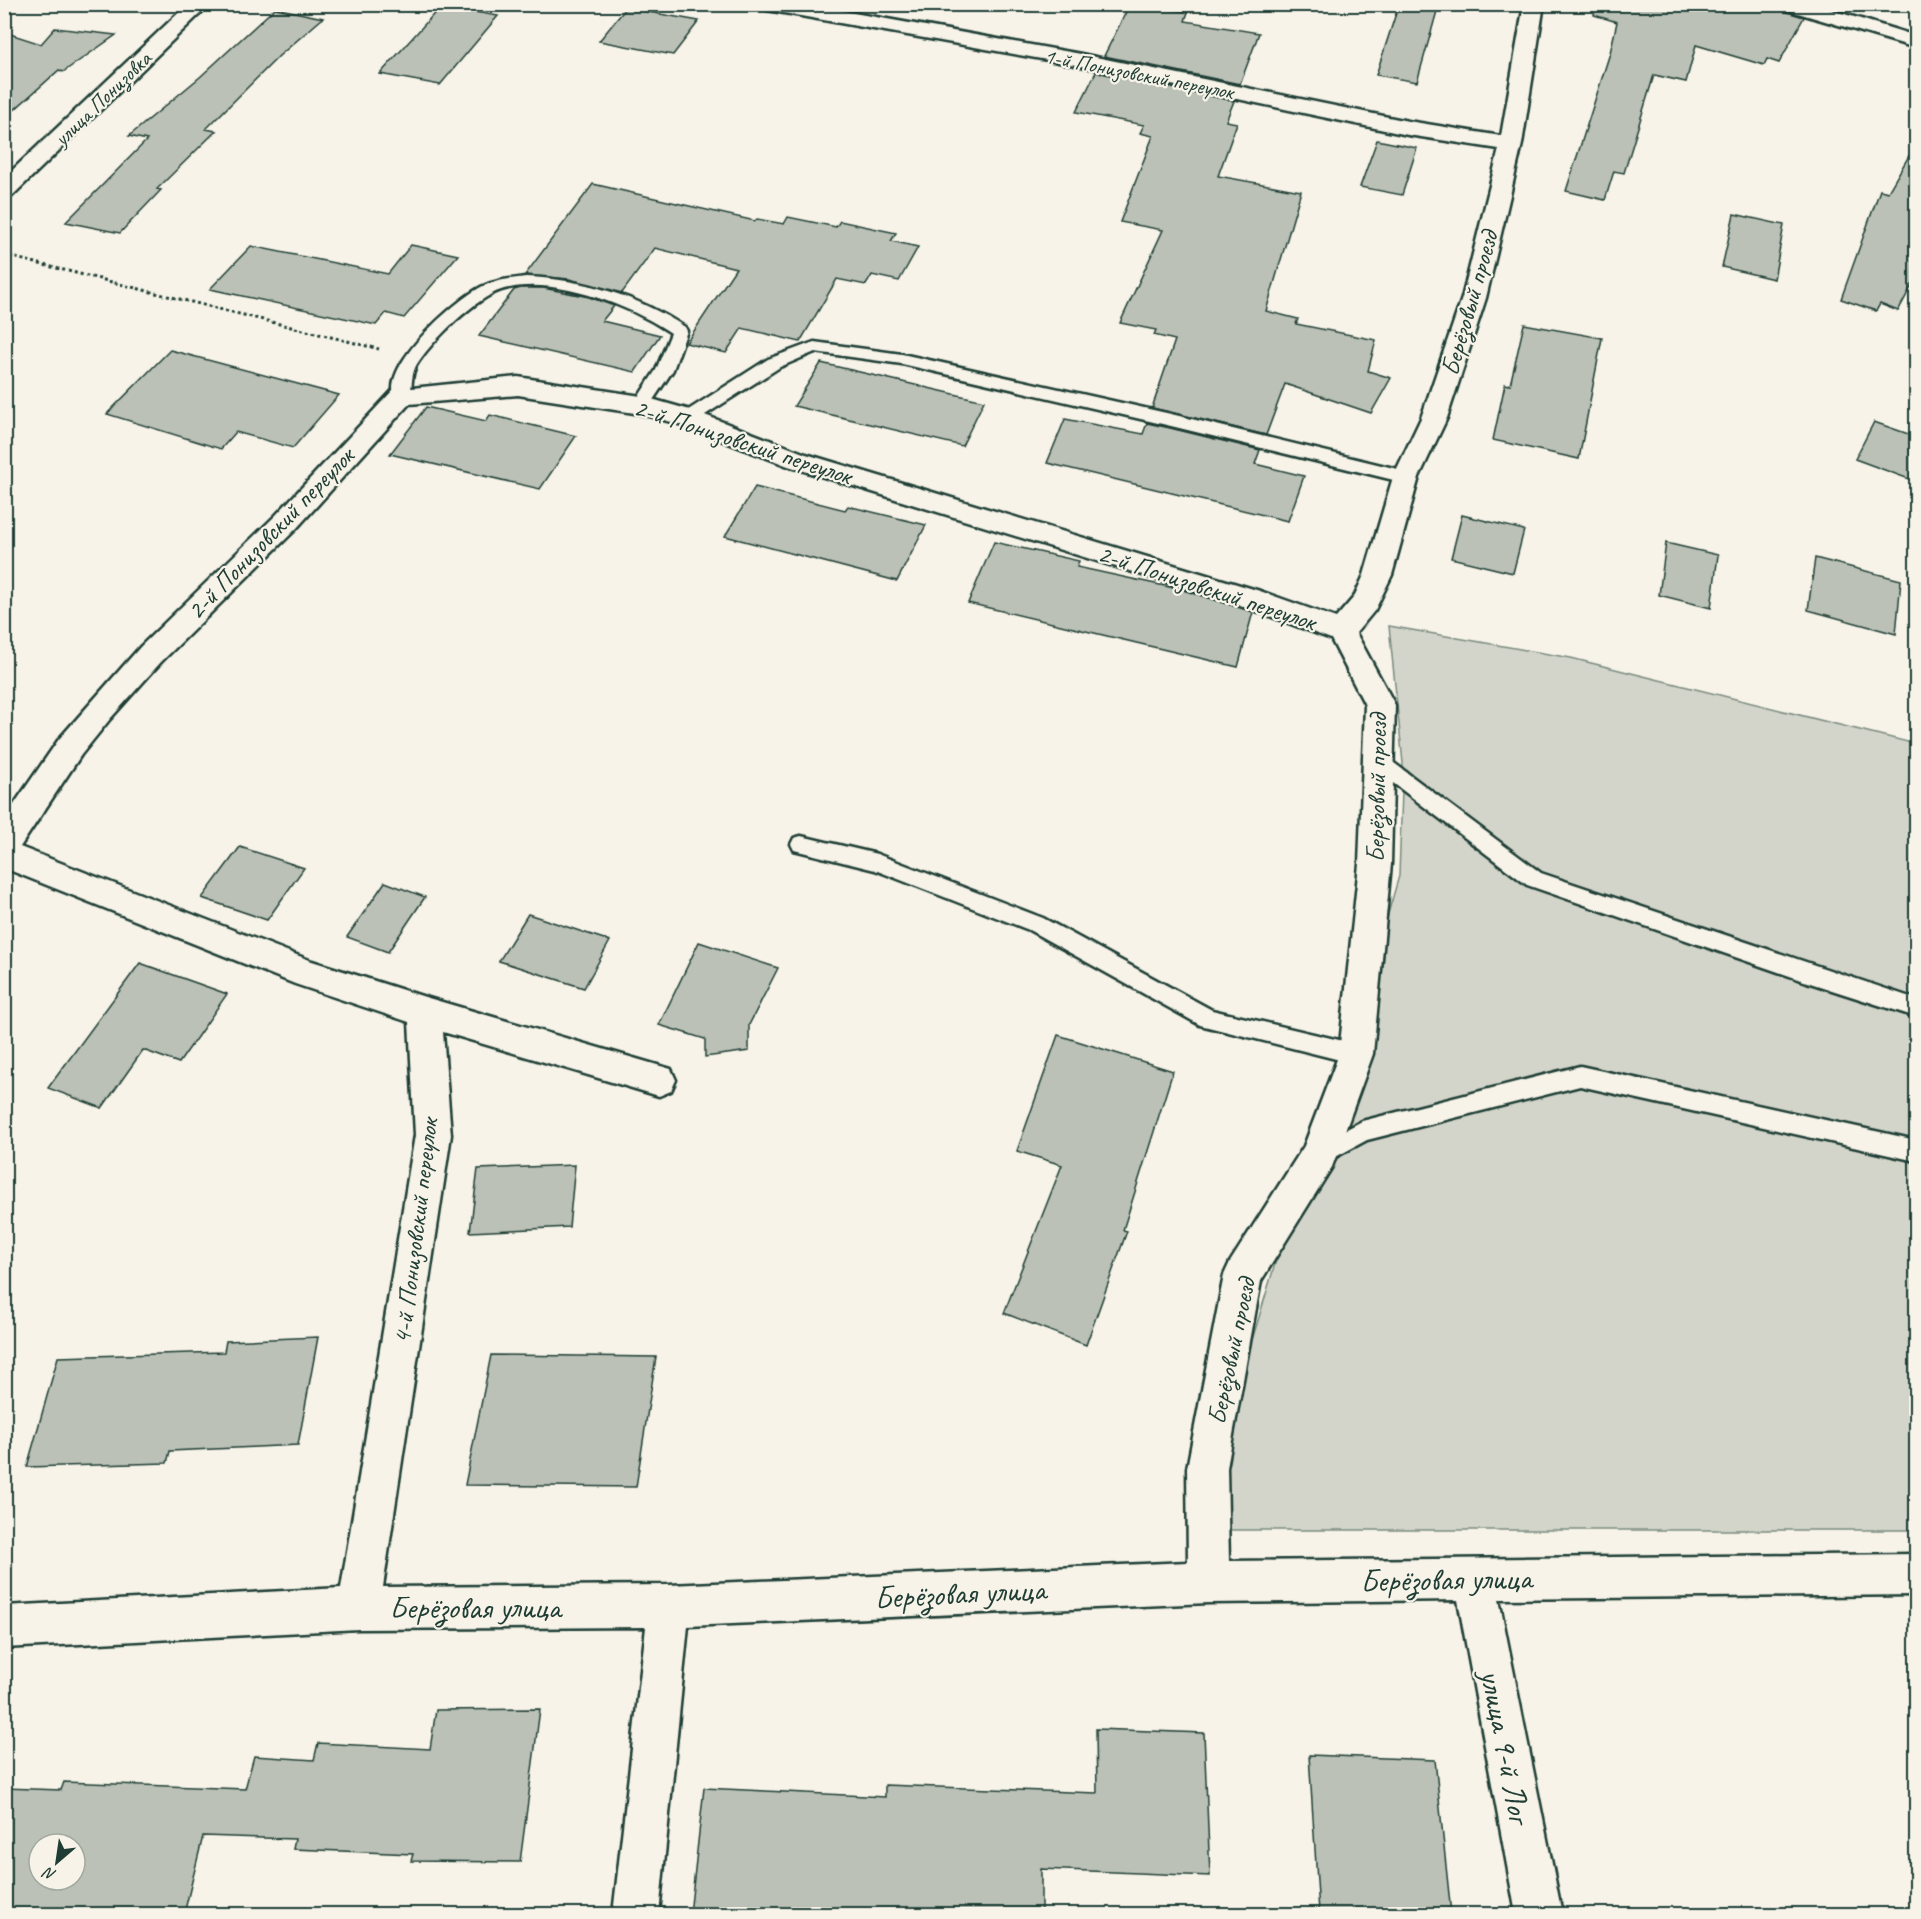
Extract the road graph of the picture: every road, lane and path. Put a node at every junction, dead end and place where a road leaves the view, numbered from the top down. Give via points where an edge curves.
1 (200, 4) edge
2 (767, 4) edge
3 (1534, 4) edge
4 (1788, 4) edge
5 (1917, 42) edge
6 (1511, 144) junction
7 (4, 191) edge
8 (4, 255) edge
9 (411, 357) junction
10 (402, 396) junction
11 (641, 405) junction
12 (688, 418) junction
13 (1406, 477) junction
14 (1341, 632) junction
15 (1378, 762) junction
16 (801, 844) dead end
17 (4, 845) edge
18 (4, 854) edge
19 (1917, 1008) edge
20 (425, 1012) junction
21 (1356, 1054) junction
22 (659, 1080) dead end
23 (1917, 1151) edge
24 (1319, 1155) junction
25 (1917, 1574) edge
26 (1474, 1578) junction
27 (1209, 1582) junction
28 (669, 1606) junction
29 (359, 1608) junction
30 (4, 1627) edge
31 (636, 1914) edge
32 (1539, 1914) edge

1 - 7 street, улица Понизовка
2 - 6 street, 1-й Понизовский переулок via 1081,60 1408,128
3 - 6 street, Берёзовый проезд
4 - 5 street
6 - 13 street, Берёзовый проезд via 1474,298 1434,418
8 - 9 path
9 - 10 lane via 401,379
9 - 11 lane via 457,312 488,291 504,284 534,282 567,286 635,305 679,331 666,372
10 - 11 street, 2-й Понизовский переулок via 518,386
10 - 17 street, 2-й Понизовский переулок via 286,522 151,654 99,711
11 - 12 street, 2-й Понизовский переулок
12 - 13 lane via 774,363 814,347 913,362
12 - 14 street, 2-й Понизовский переулок via 797,460 1250,598
13 - 14 street, Берёзовый проезд via 1378,574 1365,603
14 - 15 street, Берёзовый проезд via 1380,705
15 - 19 lane via 1534,879
15 - 21 street, Берёзовый проезд via 1375,864
16 - 21 lane via 877,862 1036,924 1208,1018
18 - 20 street via 307,974
20 - 22 street
20 - 29 street, 4-й Понизовский переулок via 433,1135
21 - 24 street, Берёзовый проезд
23 - 24 lane via 1580,1076 1362,1131
24 - 27 street, Берёзовый проезд via 1243,1275 1207,1468
25 - 26 street, Берёзовая улица
26 - 27 street, Берёзовая улица
26 - 32 street, улица 9-й Лог
27 - 28 street, Берёзовая улица
28 - 29 street, Берёзовая улица
28 - 31 street
29 - 30 street, Берёзовая улица

